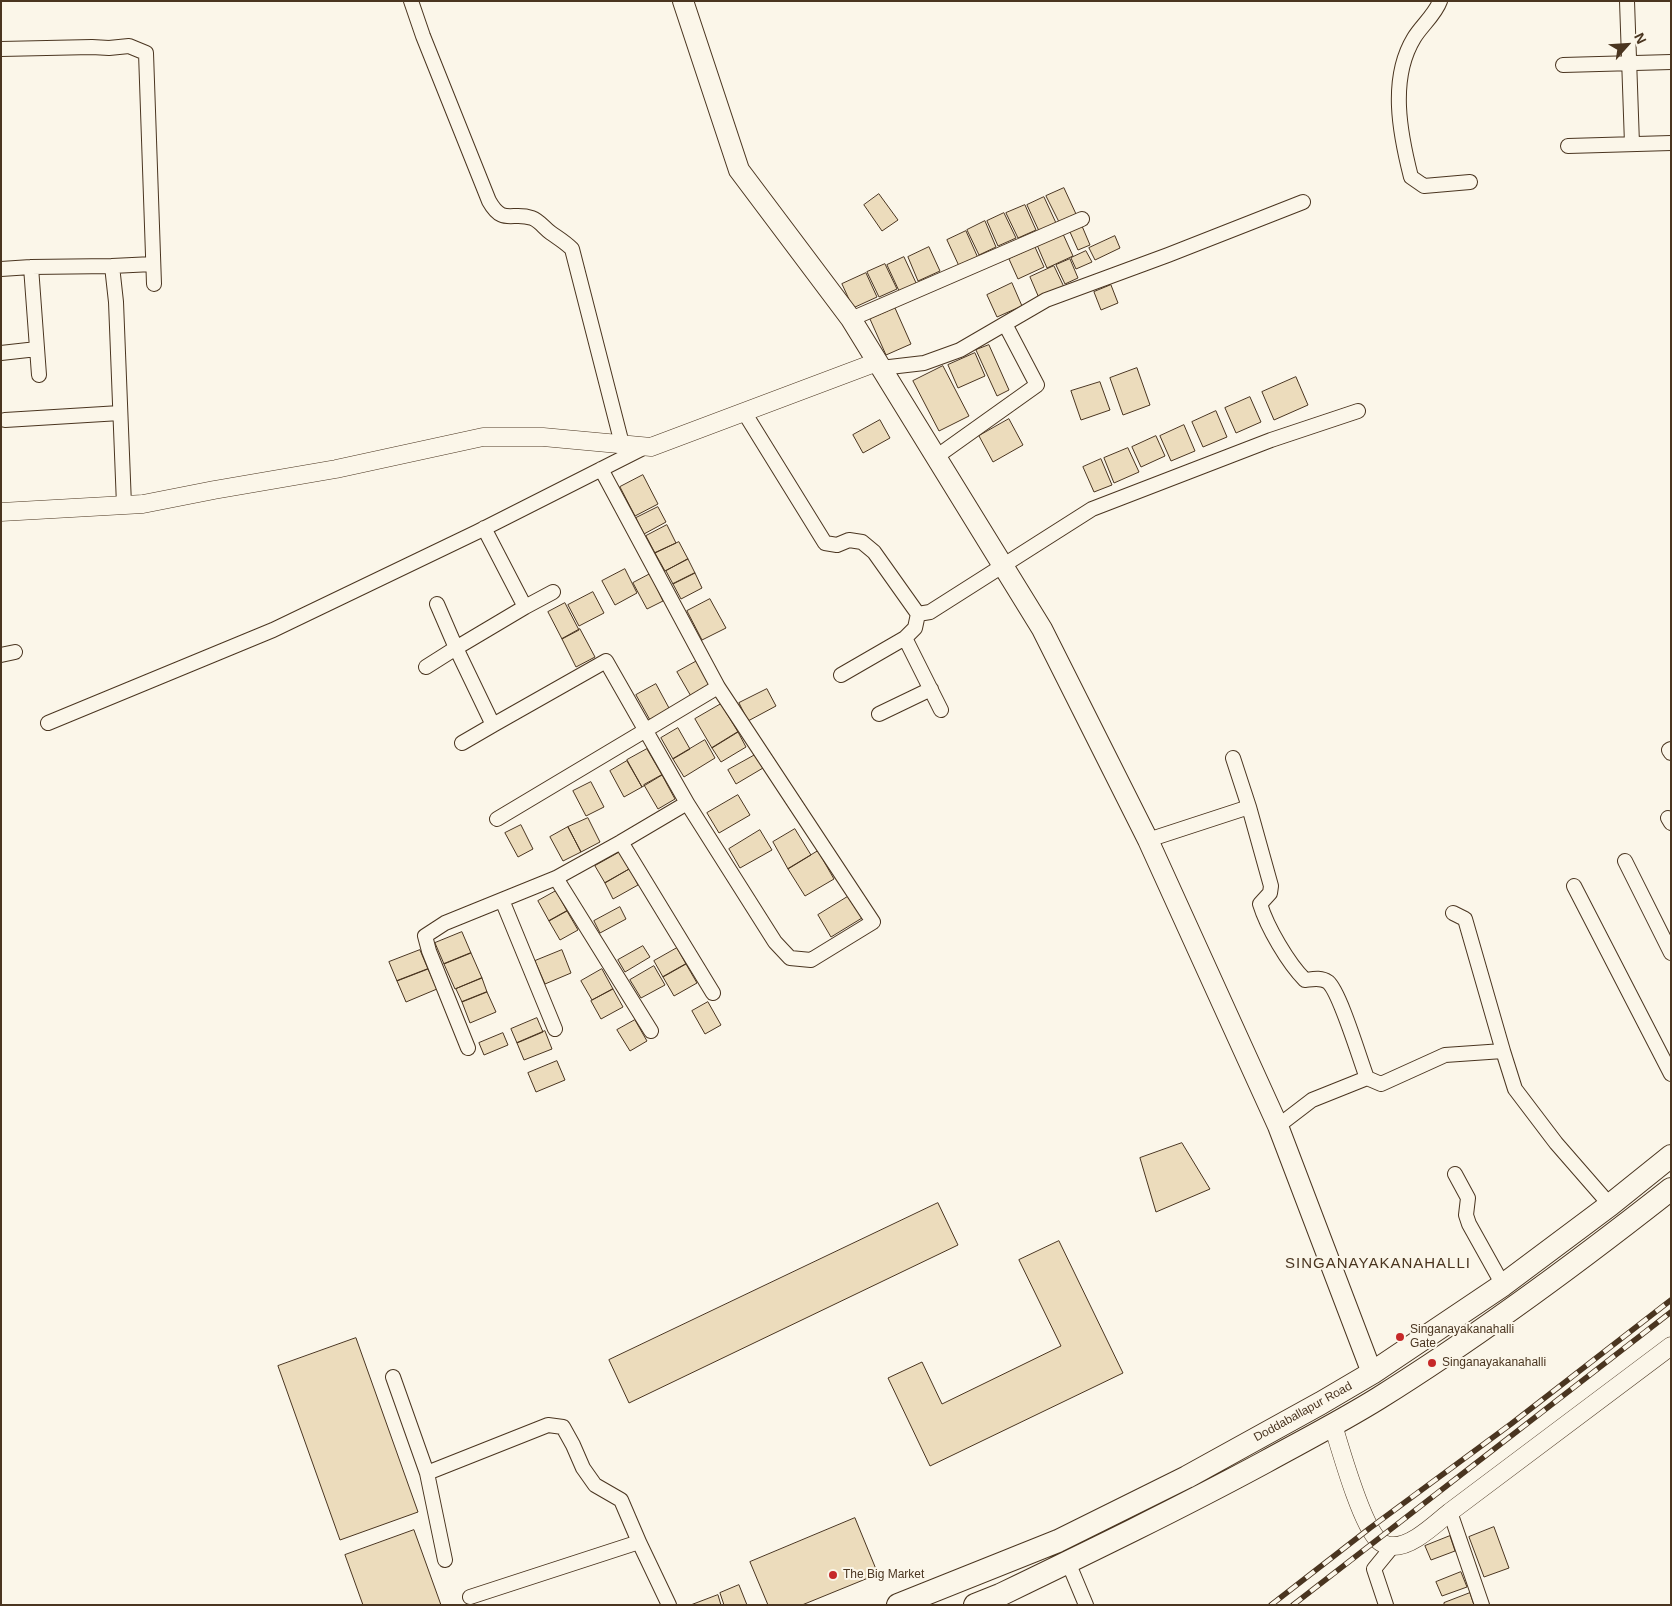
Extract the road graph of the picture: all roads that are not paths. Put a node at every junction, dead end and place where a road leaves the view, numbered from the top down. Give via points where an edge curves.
1 (411, 1) edge
2 (683, 1) edge
3 (1440, 1) edge
4 (1627, 1) edge
5 (1, 49) edge
6 (1671, 62) edge
7 (1629, 63) junction
8 (1562, 65) dead end
9 (1671, 143) edge
10 (1632, 144) junction
11 (1568, 146) dead end
12 (1470, 182) dead end
13 (1303, 202) dead end
14 (1082, 219) dead end
15 (153, 264) junction
16 (112, 266) junction
17 (30, 267) junction
18 (1, 269) edge
19 (154, 284) dead end
20 (851, 319) junction
21 (1005, 324) junction
22 (37, 349) junction
23 (1, 353) edge
24 (879, 365) junction
25 (39, 374) dead end
26 (1358, 410) dead end
27 (744, 412) junction
28 (120, 413) junction
29 (5, 420) dead end
30 (622, 444) junction
31 (645, 447) junction
32 (936, 457) junction
33 (601, 469) junction
34 (124, 505) junction
35 (1, 512) edge
36 (484, 528) junction
37 (1002, 565) junction
38 (553, 592) dead end
39 (436, 604) dead end
40 (524, 607) junction
41 (918, 614) junction
42 (906, 638) junction
43 (456, 648) junction
44 (426, 667) dead end
45 (842, 675) dead end
46 (718, 687) junction
47 (931, 689) junction
48 (941, 710) dead end
49 (878, 714) dead end
50 (48, 722) dead end
51 (493, 725) junction
52 (644, 731) junction
53 (462, 743) dead end
54 (1671, 749) edge
55 (1671, 753) edge
56 (1233, 758) dead end
57 (687, 803) junction
58 (1248, 807) junction
59 (497, 819) dead end
60 (1148, 840) junction
61 (621, 842) junction
62 (1625, 861) dead end
63 (556, 878) junction
64 (1574, 886) dead end
65 (502, 900) junction
66 (1453, 913) dead end
67 (1671, 952) edge
68 (713, 993) dead end
69 (555, 1029) dead end
70 (651, 1030) dead end
71 (468, 1048) dead end
72 (1502, 1051) junction
73 (1671, 1074) edge
74 (1367, 1078) junction
75 (1278, 1126) junction
76 (1671, 1156) edge
77 (1455, 1174) dead end
78 (1671, 1189) edge
79 (1610, 1205) junction
80 (1503, 1285) junction
81 (1671, 1346) edge
82 (1372, 1373) junction
83 (393, 1377) dead end
84 (1333, 1425) junction
85 (427, 1473) junction
86 (1450, 1512) junction
87 (639, 1542) junction
88 (1392, 1547) junction
89 (445, 1560) dead end
90 (1068, 1562) junction
91 (470, 1597) dead end
92 (1002, 1600) edge
93 (669, 1605) edge
94 (898, 1605) edge
95 (975, 1605) edge
96 (1086, 1605) edge
97 (1386, 1605) edge
98 (1482, 1605) edge

1 - 30 street via 494,210 507,216 537,220 572,249
2 - 20 main road via 739,170
3 - 12 street via 1413,39 1402,64 1398,105 1406,158 1411,177 1424,186
4 - 7 street
5 - 15 street via 129,46 146,53
6 - 7 street
7 - 8 street
7 - 10 street
9 - 10 street
10 - 11 street
13 - 21 street via 1046,300
14 - 20 street
15 - 16 street
15 - 19 street
16 - 17 street
16 - 28 street
17 - 18 street
17 - 22 street
20 - 24 main road
21 - 24 street via 960,350 924,364
21 - 32 street via 1037,385
22 - 23 street
22 - 25 street
24 - 27 street
24 - 32 main road
26 - 37 street via 1092,509
27 - 31 street via 674,440
27 - 41 street via 825,544 849,540 862,542 874,552
28 - 29 street
28 - 34 street
30 - 31 street
30 - 34 street via 543,437 483,437 336,470
31 - 33 street
32 - 37 main road
33 - 36 street
33 - 46 street
34 - 35 street
36 - 40 street
36 - 50 street via 273,630
37 - 41 street via 930,612
37 - 60 main road via 1042,629
38 - 40 street
39 - 43 street
40 - 43 street
41 - 42 street via 915,628
42 - 45 street
42 - 47 street
43 - 44 street
43 - 51 street
46 - 52 street
46 - 57 street via 873,922 811,960 790,958 776,942
47 - 48 street
47 - 49 street
51 - 52 street via 606,662
51 - 53 street
52 - 57 street
52 - 59 street
54 - 55 street
56 - 58 street
57 - 61 street
58 - 60 street
58 - 74 street via 1271,886 1270,893 1260,904 1262,912 1298,973 1305,980 1318,978 1327,982 1333,989
60 - 75 main road
61 - 63 street
61 - 68 street
62 - 67 street
63 - 65 street
63 - 70 street
64 - 73 street
65 - 69 street
65 - 71 street via 445,923 425,936
66 - 72 street via 1465,919
72 - 74 street via 1445,1054 1381,1084
72 - 79 street via 1515,1089
74 - 75 street via 1312,1100
75 - 82 main road
76 - 79 main road, Doddaballapur Road
77 - 80 street via 1468,1198 1466,1215 1469,1224
78 - 84 main road, Doddaballapur Road via 1432,1364
79 - 80 main road, Doddaballapur Road
80 - 82 main road, Doddaballapur Road
81 - 86 street
82 - 94 main road, Doddaballapur Road via 1187,1477 1058,1541
83 - 85 street
84 - 88 street via 1362,1512 1377,1540
84 - 90 main road, Doddaballapur Road via 1196,1499
85 - 87 street via 548,1425 563,1427 595,1485 622,1500
85 - 89 street
86 - 88 street via 1409,1543
86 - 98 street
87 - 91 street
87 - 93 street
88 - 97 street via 1374,1569
90 - 92 main road, Doddaballapur Road
90 - 96 street
92 - 95 main road, Doddaballapur Road

